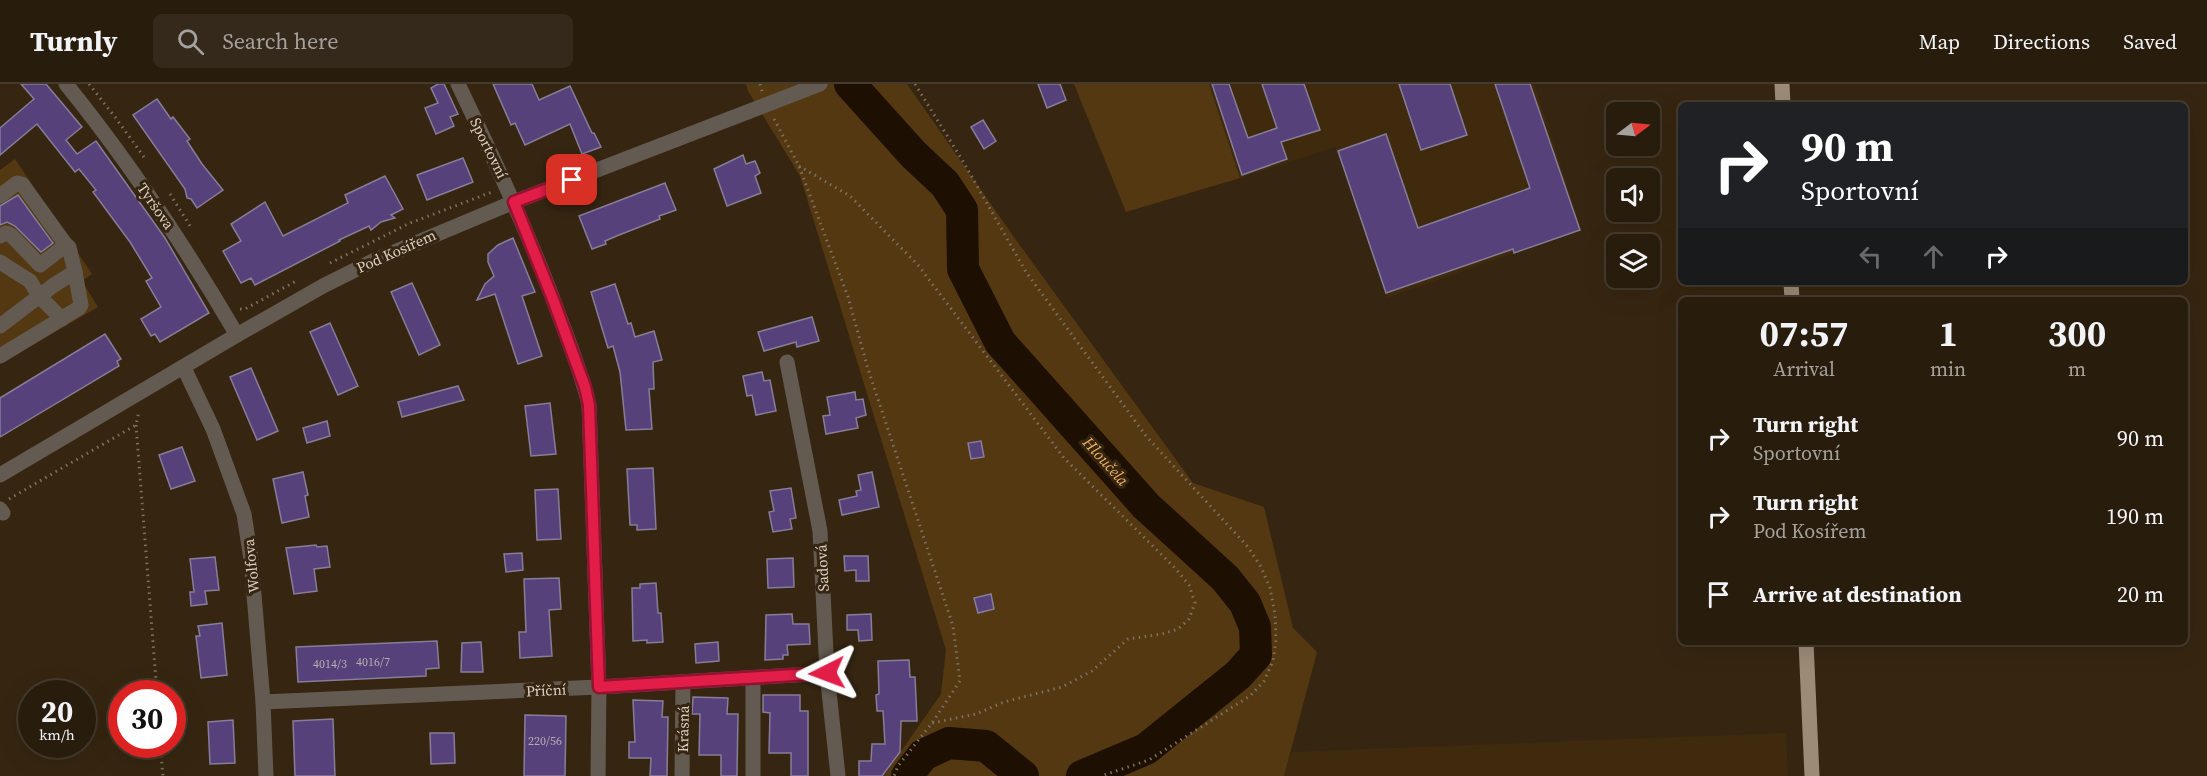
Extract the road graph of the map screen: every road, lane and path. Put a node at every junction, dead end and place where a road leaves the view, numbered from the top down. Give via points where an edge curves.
1 (66, 84) edge
2 (89, 84) edge
3 (458, 84) edge
4 (915, 84) edge
5 (1782, 84) edge
6 (815, 86) edge
7 (1783, 102) edge
8 (766, 104) junction
9 (147, 162) dead end
10 (799, 166) junction
11 (167, 190) dead end
12 (493, 192) dead end
13 (0, 196) edge
14 (514, 202) junction
15 (1, 234) edge
16 (197, 237) dead end
17 (66, 245) junction
18 (0, 262) edge
19 (321, 267) dead end
20 (75, 272) junction
21 (300, 278) dead end
22 (39, 296) junction
23 (237, 306) dead end
24 (62, 320) junction
25 (0, 326) edge
26 (0, 332) edge
27 (237, 335) junction
28 (5, 353) edge
29 (787, 362) dead end
30 (184, 368) junction
31 (147, 406) dead end
32 (136, 425) junction
33 (0, 475) edge
34 (1, 509) edge
35 (1806, 645) edge
36 (827, 673) junction
37 (753, 678) junction
38 (156, 680) edge
39 (684, 682) junction
40 (599, 687) junction
41 (264, 702) junction
42 (932, 723) junction
43 (161, 758) edge
44 (163, 776) edge
45 (266, 776) edge
46 (598, 776) edge
47 (682, 776) edge
48 (753, 776) edge
49 (838, 776) edge
50 (894, 776) edge
51 (1101, 776) edge
52 (1812, 776) edge

1 - 27 street, Tyršova via 171,226
2 - 9 path
3 - 14 street, Sportovní
4 - 51 path via 1026,272 1146,436 1248,547 1270,588 1275,614 1273,661 1250,696 1149,760
5 - 7 main road
6 - 8 street, Pod Kosířem
8 - 10 path
8 - 14 street, Pod Kosířem
10 - 42 path via 848,297 952,626 960,681
10 - 42 path via 850,196 918,265 1064,458 1175,568 1189,585 1195,603 1189,619 1178,629 1128,639 1092,671 1062,687 1004,702 976,714
11 - 16 path
12 - 19 path via 410,223
13 - 17 street via 17,183 22,184
14 - 27 street, Pod Kosířem via 373,261
14 - 40 street, Sportovní via 589,405
15 - 17 street via 11,235 40,265
17 - 20 street
18 - 22 street via 30,281
20 - 22 street
20 - 24 street via 81,305
21 - 23 path via 245,309
22 - 24 street
22 - 25 street
24 - 28 street
26 - 28 street
27 - 30 street, Pod Kosířem
29 - 36 street, Sadová via 820,531
30 - 33 street, Pod Kosířem
30 - 41 street, Wolfova via 213,429 244,514
31 - 32 path via 138,411
32 - 34 path
32 - 38 path
35 - 52 main road
36 - 37 street, Příční
36 - 49 street, Sadová
37 - 39 street, Příční
37 - 48 street
39 - 40 street, Příční
39 - 47 street, Krásná
40 - 41 street, Příční
40 - 46 street, Sportovní
41 - 45 street, Wolfova
42 - 50 path
43 - 44 path

